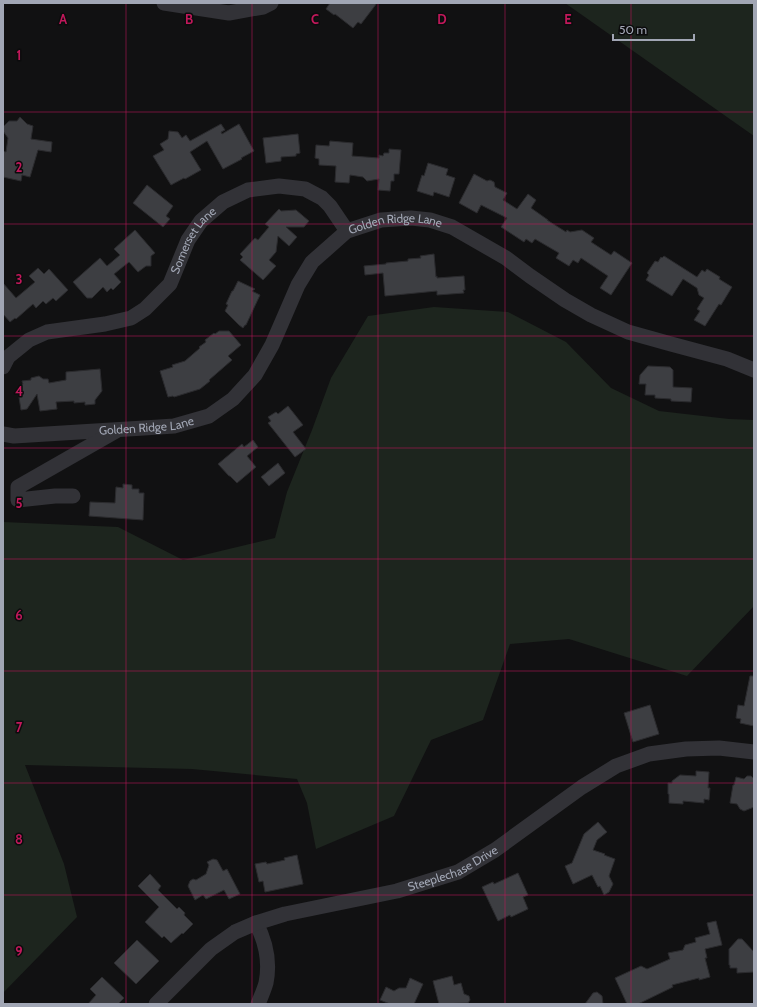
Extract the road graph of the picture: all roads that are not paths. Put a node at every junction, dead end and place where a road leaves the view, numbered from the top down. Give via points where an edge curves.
1 (164, 3) edge
2 (271, 3) edge
3 (347, 231) junction
4 (3, 367) edge
5 (754, 370) edge
6 (118, 430) junction
7 (3, 434) edge
8 (73, 496) dead end
9 (754, 752) edge
10 (256, 923) junction
11 (156, 1004) edge
12 (258, 1004) edge

1 - 2 street via 229,12 263,7
3 - 4 street, Somerset Lane via 330,206 322,198 305,189 280,186 248,190 223,202 201,221 188,240 170,284 145,309 131,318 47,332 29,340 8,357
3 - 5 street, Golden Ridge Lane via 381,220 411,218 430,220 452,227 506,258 559,296 591,315 628,332 727,358
3 - 6 street, Golden Ridge Lane via 312,262 298,285 272,345 255,375 233,399 209,416 174,426
6 - 7 street, Golden Ridge Lane via 14,436
6 - 8 street via 18,487 18,500
9 - 10 street, Steeplechase Drive via 719,748 649,754 616,766 582,787 495,850 458,872 397,891 286,914
10 - 11 street, Steeplechase Drive via 234,932 211,949
10 - 12 street via 266,947 268,970

